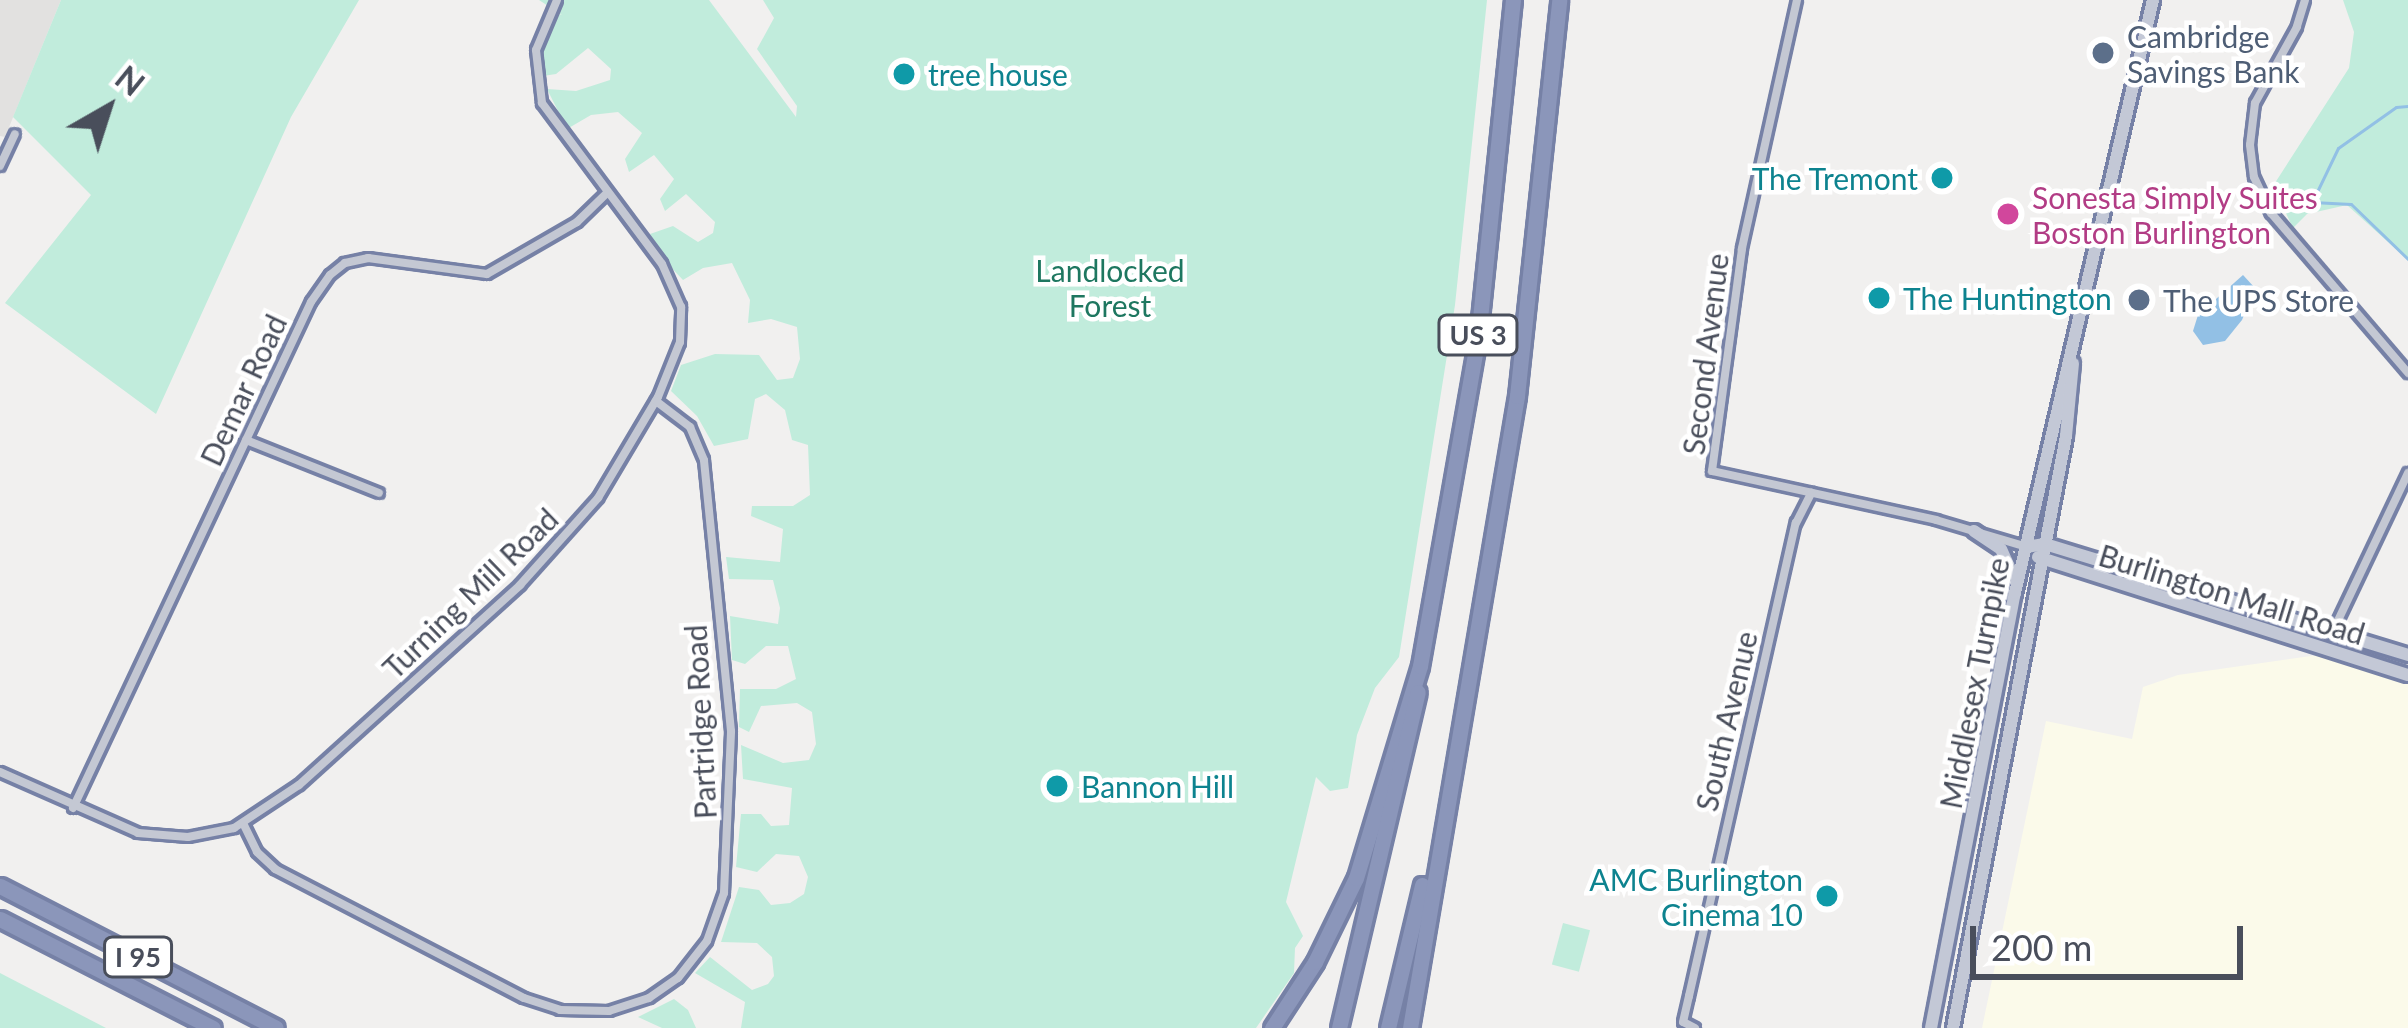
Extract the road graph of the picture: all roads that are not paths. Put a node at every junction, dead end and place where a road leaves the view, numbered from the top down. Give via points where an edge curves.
1 (557, 0) edge
2 (1513, 0) edge
3 (1559, 0) edge
4 (1797, 0) edge
5 (2153, 0) edge
6 (2305, 0) edge
7 (15, 134) dead end
8 (0, 166) edge
9 (606, 194) junction
10 (2073, 350) junction
11 (2408, 374) edge
12 (656, 401) junction
13 (246, 440) junction
14 (2408, 473) edge
15 (1812, 492) junction
16 (379, 493) dead end
17 (1973, 531) junction
18 (2045, 544) junction
19 (2026, 547) junction
20 (2042, 560) junction
21 (2015, 593) junction
22 (2333, 631) junction
23 (2326, 648) junction
24 (2408, 655) edge
25 (1420, 666) junction
26 (2408, 675) edge
27 (1466, 692) junction
28 (0, 772) edge
29 (74, 808) junction
30 (243, 824) junction
31 (0, 886) edge
32 (0, 919) edge
33 (213, 1028) edge
34 (276, 1028) edge
35 (1272, 1028) edge
36 (1340, 1028) edge
37 (1388, 1028) edge
38 (1410, 1028) edge
39 (1695, 1028) edge
40 (1931, 1028) edge
41 (1953, 1028) edge

1 - 9 street, Turning Mill Road via 536,50 538,90
2 - 25 highway, US 3 via 1478,338
3 - 27 highway, US 3 via 1526,329
4 - 15 street, Second Avenue via 1742,249 1712,471
5 - 10 main road, Middlesex Turnpike
6 - 11 street via 2255,103 2254,177 2270,213
7 - 8 street
9 - 12 street, Turning Mill Road via 662,265 681,307 680,342
9 - 13 street, Demar Road via 577,222 488,274 368,258 337,268 311,302
10 - 18 main road, Middlesex Turnpike
10 - 19 main road, Middlesex Turnpike
12 - 30 street, Turning Mill Road via 622,465 552,555
12 - 30 street, Partridge Road via 691,428 704,460 731,730 724,893 707,941 678,978 609,1011 540,1004 275,868
13 - 16 street
13 - 29 street, Demar Road
14 - 22 street
15 - 17 street, Second Avenue
15 - 39 street, South Avenue via 1796,524 1688,996 1683,1022
17 - 19 street, Second Avenue
17 - 21 main road via 2008,558
18 - 19 main road
18 - 20 main road, Middlesex Turnpike
18 - 22 main road, Burlington Mall Road
19 - 20 main road
19 - 21 main road, Middlesex Turnpike
20 - 23 main road, Burlington Mall Road
20 - 41 main road, Middlesex Turnpike
21 - 40 main road, Middlesex Turnpike
22 - 23 main road
22 - 24 main road, Burlington Mall Road
23 - 26 main road, Burlington Mall Road
25 - 35 highway via 1355,878
25 - 36 highway, US 3 via 1412,732
27 - 37 highway
27 - 38 highway, US 3
28 - 29 street, Turning Mill Road
29 - 30 street, Turning Mill Road via 171,838
31 - 34 highway, I 95
32 - 33 highway, I 95

